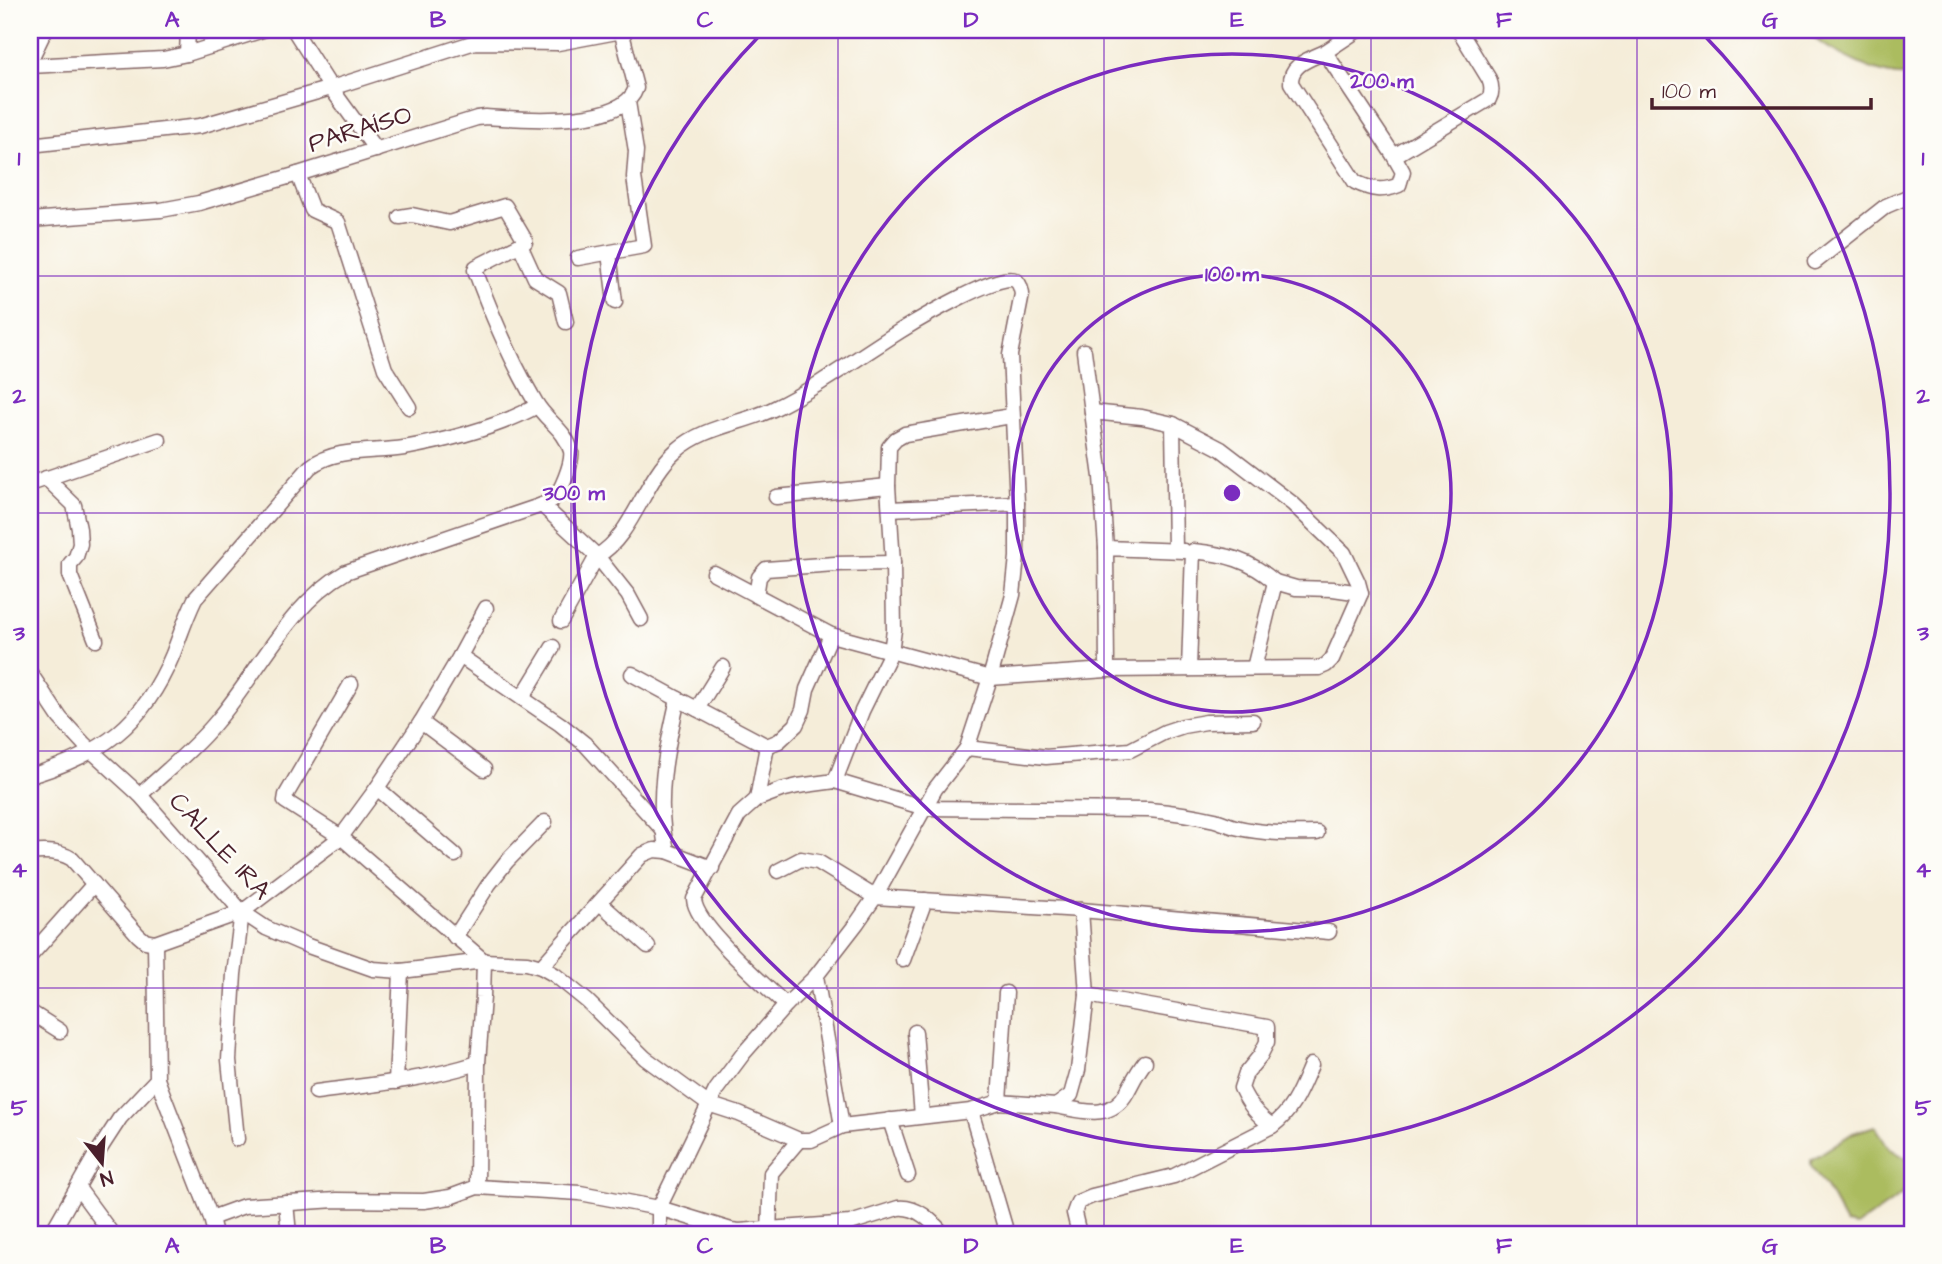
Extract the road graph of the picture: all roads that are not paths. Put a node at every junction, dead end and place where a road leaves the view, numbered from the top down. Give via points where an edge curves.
1 (45, 30) edge
2 (188, 30) edge
3 (263, 30) edge
4 (294, 30) edge
5 (1358, 30) edge
6 (1459, 30) edge
7 (622, 31) edge
8 (1325, 52) junction
9 (187, 54) junction
10 (30, 64) edge
11 (331, 88) junction
12 (628, 102) junction
13 (30, 145) edge
14 (376, 150) junction
15 (1394, 156) junction
16 (298, 174) junction
17 (1912, 195) edge
18 (400, 217) dead end
19 (30, 220) edge
20 (520, 245) junction
21 (609, 253) junction
22 (578, 258) dead end
23 (1815, 262) dead end
24 (615, 302) dead end
25 (566, 322) dead end
26 (1084, 351) dead end
27 (537, 406) junction
28 (410, 407) dead end
29 (1093, 412) junction
30 (1011, 416) junction
31 (1173, 424) junction
32 (159, 440) dead end
33 (46, 478) junction
34 (30, 484) edge
35 (888, 486) junction
36 (776, 497) dead end
37 (1017, 503) junction
38 (542, 505) junction
39 (890, 509) junction
40 (1106, 548) junction
41 (1175, 550) junction
42 (1193, 551) junction
43 (597, 556) junction
44 (893, 563) junction
45 (714, 573) dead end
46 (1275, 582) junction
47 (1361, 593) junction
48 (756, 596) junction
49 (486, 608) dead end
50 (641, 619) dead end
51 (561, 621) dead end
52 (831, 635) junction
53 (96, 640) dead end
54 (553, 647) dead end
55 (891, 652) junction
56 (460, 656) junction
57 (723, 667) dead end
58 (1254, 668) junction
59 (1189, 669) junction
60 (1107, 670) junction
61 (30, 673) edge
62 (632, 674) dead end
63 (990, 678) junction
64 (351, 684) dead end
65 (522, 698) junction
66 (678, 699) junction
67 (697, 709) junction
68 (1252, 721) dead end
69 (421, 722) junction
70 (767, 746) junction
71 (967, 748) junction
72 (93, 752) junction
73 (484, 769) dead end
74 (30, 776) edge
75 (835, 781) junction
76 (377, 788) junction
77 (140, 795) junction
78 (757, 799) junction
79 (925, 808) junction
80 (545, 822) dead end
81 (662, 829) junction
82 (1317, 833) dead end
83 (341, 837) junction
84 (667, 851) junction
85 (30, 853) edge
86 (455, 855) dead end
87 (712, 869) junction
88 (778, 870) dead end
89 (94, 884) junction
90 (875, 897) junction
91 (925, 900) junction
92 (600, 903) junction
93 (1081, 910) junction
94 (242, 912) junction
95 (1329, 932) dead end
96 (455, 937) junction
97 (155, 943) junction
98 (648, 946) dead end
99 (30, 956) edge
100 (903, 960) dead end
101 (484, 961) junction
102 (541, 967) junction
103 (401, 971) junction
104 (816, 976) junction
105 (1006, 993) dead end
106 (1087, 995) junction
107 (786, 1005) junction
108 (30, 1012) edge
109 (60, 1031) dead end
110 (915, 1032) dead end
111 (1145, 1062) dead end
112 (478, 1063) junction
113 (1311, 1065) dead end
114 (157, 1079) junction
115 (396, 1082) junction
116 (316, 1092) dead end
117 (999, 1102) junction
118 (708, 1104) junction
119 (1056, 1106) junction
120 (971, 1111) junction
121 (922, 1116) junction
122 (890, 1120) junction
123 (842, 1126) junction
124 (1272, 1126) junction
125 (237, 1139) dead end
126 (799, 1140) junction
127 (908, 1175) dead end
128 (477, 1187) junction
129 (78, 1188) junction
130 (286, 1203) junction
131 (659, 1208) junction
132 (211, 1218) junction
133 (30, 1229) edge
134 (853, 1229) edge
135 (769, 1232) edge
136 (37, 1234) edge
137 (51, 1234) edge
138 (112, 1234) edge
139 (215, 1234) edge
140 (289, 1234) edge
141 (659, 1234) edge
142 (943, 1234) edge
143 (1007, 1234) edge
144 (1079, 1234) edge

1 - 10 street
2 - 9 street
3 - 9 street
4 - 11 street
5 - 8 street
6 - 15 street via 1492,85 1489,99
7 - 11 street via 558,43 475,42
7 - 12 street via 635,81
8 - 15 street
8 - 15 street via 1294,69 1291,83 1355,182 1385,191 1399,185 1403,172
9 - 10 street via 154,60
11 - 13 street via 200,126
11 - 14 street
12 - 14 street, PARAÍSO via 598,113 559,119 482,117
12 - 21 street via 644,245
14 - 16 street, PARAÍSO
16 - 19 street, PARAÍSO via 161,210
16 - 28 street via 312,210 338,222 385,369
17 - 23 street via 1886,206
18 - 20 street via 449,223 503,206 525,240
20 - 25 street via 535,278 559,293
20 - 27 street via 475,270 497,328
21 - 22 street
21 - 24 street
26 - 29 street
27 - 38 street via 562,432 572,456 553,499
27 - 72 street via 513,419 441,441 329,456 310,467 195,599 159,683 140,711
29 - 31 street
29 - 40 street
30 - 35 street via 896,439 889,447
30 - 37 street
30 - 43 street via 1010,355 1022,294 1015,280 1003,278 925,316 781,405 703,434 677,450 657,471 623,531
31 - 41 street
31 - 47 street via 1222,449 1293,504 1344,553
32 - 33 street
33 - 34 street
33 - 53 street via 74,505 80,544 70,575
35 - 36 street
35 - 39 street
37 - 39 street
37 - 63 street via 1013,596
38 - 43 street
38 - 77 street via 333,580 296,613 211,728
39 - 44 street
40 - 41 street
40 - 60 street
41 - 42 street
42 - 46 street via 1222,554 1251,565
42 - 59 street
43 - 50 street
43 - 51 street
44 - 48 street via 766,569 759,577
44 - 55 street
45 - 48 street
46 - 47 street
46 - 58 street
47 - 58 street via 1326,665
48 - 52 street
49 - 56 street
52 - 55 street
52 - 70 street via 796,725
54 - 65 street
55 - 63 street
55 - 75 street
56 - 65 street
56 - 69 street
57 - 67 street
58 - 59 street
59 - 60 street
60 - 63 street
61 - 72 street, CALLE 1RA via 60,718
62 - 66 street
63 - 71 street
64 - 83 street via 285,801
65 - 81 street via 585,744
66 - 67 street
66 - 81 street via 665,757
67 - 70 street
68 - 71 street via 1184,726 1130,750 1046,757
69 - 73 street
69 - 76 street
70 - 78 street
71 - 79 street
72 - 74 street
72 - 77 street, CALLE 1RA
75 - 78 street
75 - 79 street
76 - 83 street
76 - 86 street
77 - 94 street, CALLE 1RA
78 - 87 street via 739,815
79 - 82 street via 1149,810 1264,831
79 - 90 street
80 - 96 street via 489,884
81 - 84 street
83 - 94 street
83 - 96 street
84 - 87 street
84 - 92 street via 642,855
85 - 89 street via 67,856
87 - 107 street via 694,900 698,915
88 - 90 street via 801,859 818,862
89 - 97 street via 138,935
89 - 99 street
90 - 91 street
90 - 104 street
91 - 93 street
91 - 100 street
92 - 98 street
92 - 102 street
93 - 95 street
93 - 106 street
94 - 97 street
94 - 103 street, CALLE 1RA via 308,946 373,969
94 - 125 street via 229,1060
96 - 101 street
97 - 114 street
101 - 102 street, CALLE 1RA
101 - 103 street, CALLE 1RA
101 - 112 street
102 - 118 street, CALLE 1RA via 587,1000 645,1058
103 - 115 street
104 - 107 street
104 - 123 street
105 - 117 street
106 - 119 street via 1075,1083 1071,1096
106 - 124 street via 1267,1027 1268,1042 1241,1088 1259,1117
107 - 118 street
108 - 109 street
110 - 121 street
111 - 119 street via 1112,1109 1096,1113
112 - 115 street
112 - 128 street
113 - 124 street via 1293,1105
114 - 129 street via 120,1118
114 - 132 street
115 - 116 street
117 - 119 street
117 - 120 street
118 - 126 street, CALLE 1RA
118 - 131 street
120 - 121 street
120 - 143 street
121 - 122 street
122 - 123 street
122 - 127 street
123 - 126 street via 811,1140
124 - 144 street via 1174,1176 1078,1202 1074,1213
126 - 135 street via 771,1173
128 - 130 street via 424,1201
128 - 131 street via 580,1192
129 - 137 street
129 - 138 street
130 - 132 street via 244,1206
130 - 140 street
131 - 135 street via 731,1230
131 - 141 street
132 - 139 street
133 - 136 street
134 - 135 street
134 - 142 street via 906,1207 934,1223

